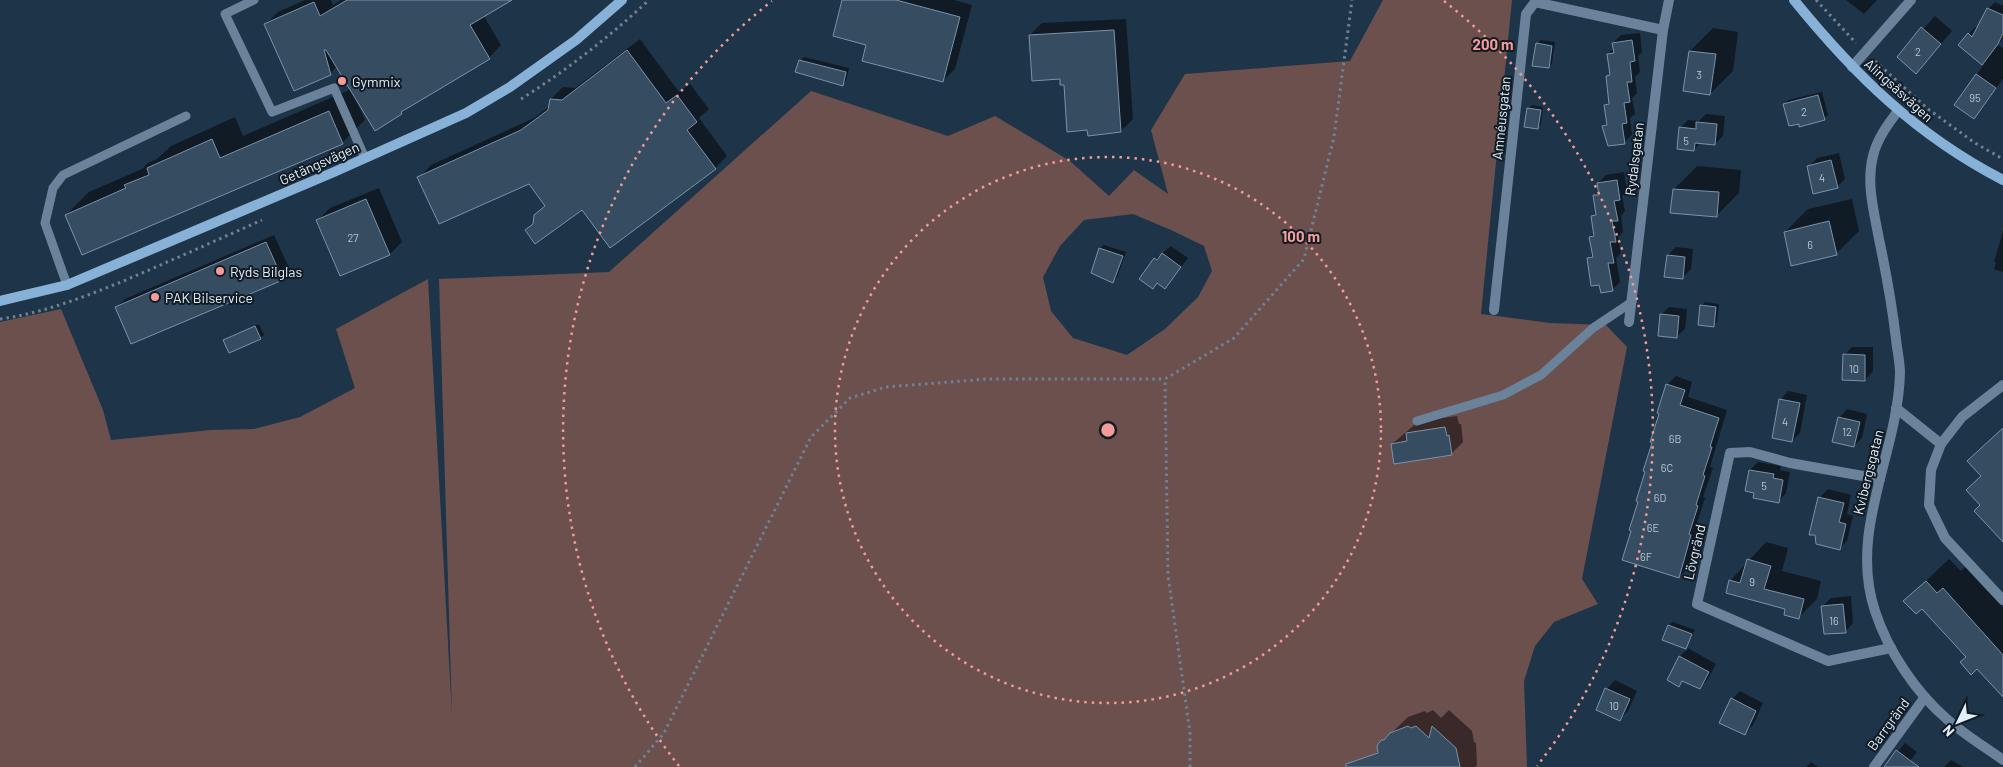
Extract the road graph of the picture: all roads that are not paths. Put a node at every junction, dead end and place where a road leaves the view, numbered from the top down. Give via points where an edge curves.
1 (254, 0) edge
2 (622, 0) edge
3 (1669, 0) edge
4 (1794, 0) edge
5 (1912, 0) edge
6 (1663, 30) junction
7 (1852, 66) junction
8 (1898, 110) junction
9 (186, 116) dead end
10 (365, 158) junction
11 (2003, 180) edge
12 (67, 284) junction
13 (0, 301) edge
14 (1632, 302) junction
15 (1494, 310) dead end
16 (1629, 322) dead end
17 (2003, 385) edge
18 (1896, 408) junction
19 (1417, 421) dead end
20 (1941, 444) junction
21 (1880, 479) junction
22 (2003, 600) edge
23 (1891, 648) junction
24 (1925, 697) junction
25 (2003, 760) edge
26 (1874, 767) edge

1 - 10 lane via 226,14 272,112 334,88
2 - 10 street, Getängsvägen via 576,40 510,87 466,113
3 - 6 street, Rydalsgatan
4 - 7 street, Alingsåsvägen
5 - 7 street
6 - 14 street, Rydalsgatan
6 - 15 street, Amnéusgatan via 1535,2 1526,14
7 - 8 street, Alingsåsvägen
8 - 11 street, Alingsåsvägen via 1938,142
8 - 18 street, Kvibergsgatan via 1876,146 1870,187 1892,301 1900,372
9 - 12 lane via 63,175 52,188 45,223
10 - 12 street, Getängsvägen
12 - 13 street, Getängsvägen
14 - 16 street, Rydalsgatan
14 - 19 lane via 1593,328 1541,375 1503,395
17 - 20 street via 1962,417
18 - 20 street
18 - 21 street, Kvibergsgatan
20 - 22 street via 1931,470 1929,505 1945,538
21 - 23 street, Kvibergsgatan via 1870,519 1868,586
21 - 23 street, Lövgränd via 1790,463 1750,452 1730,453 1697,604 1828,661
23 - 24 street, Kvibergsgatan
24 - 25 street, Kvibergsgatan via 1948,720
24 - 26 street, Barrgränd

